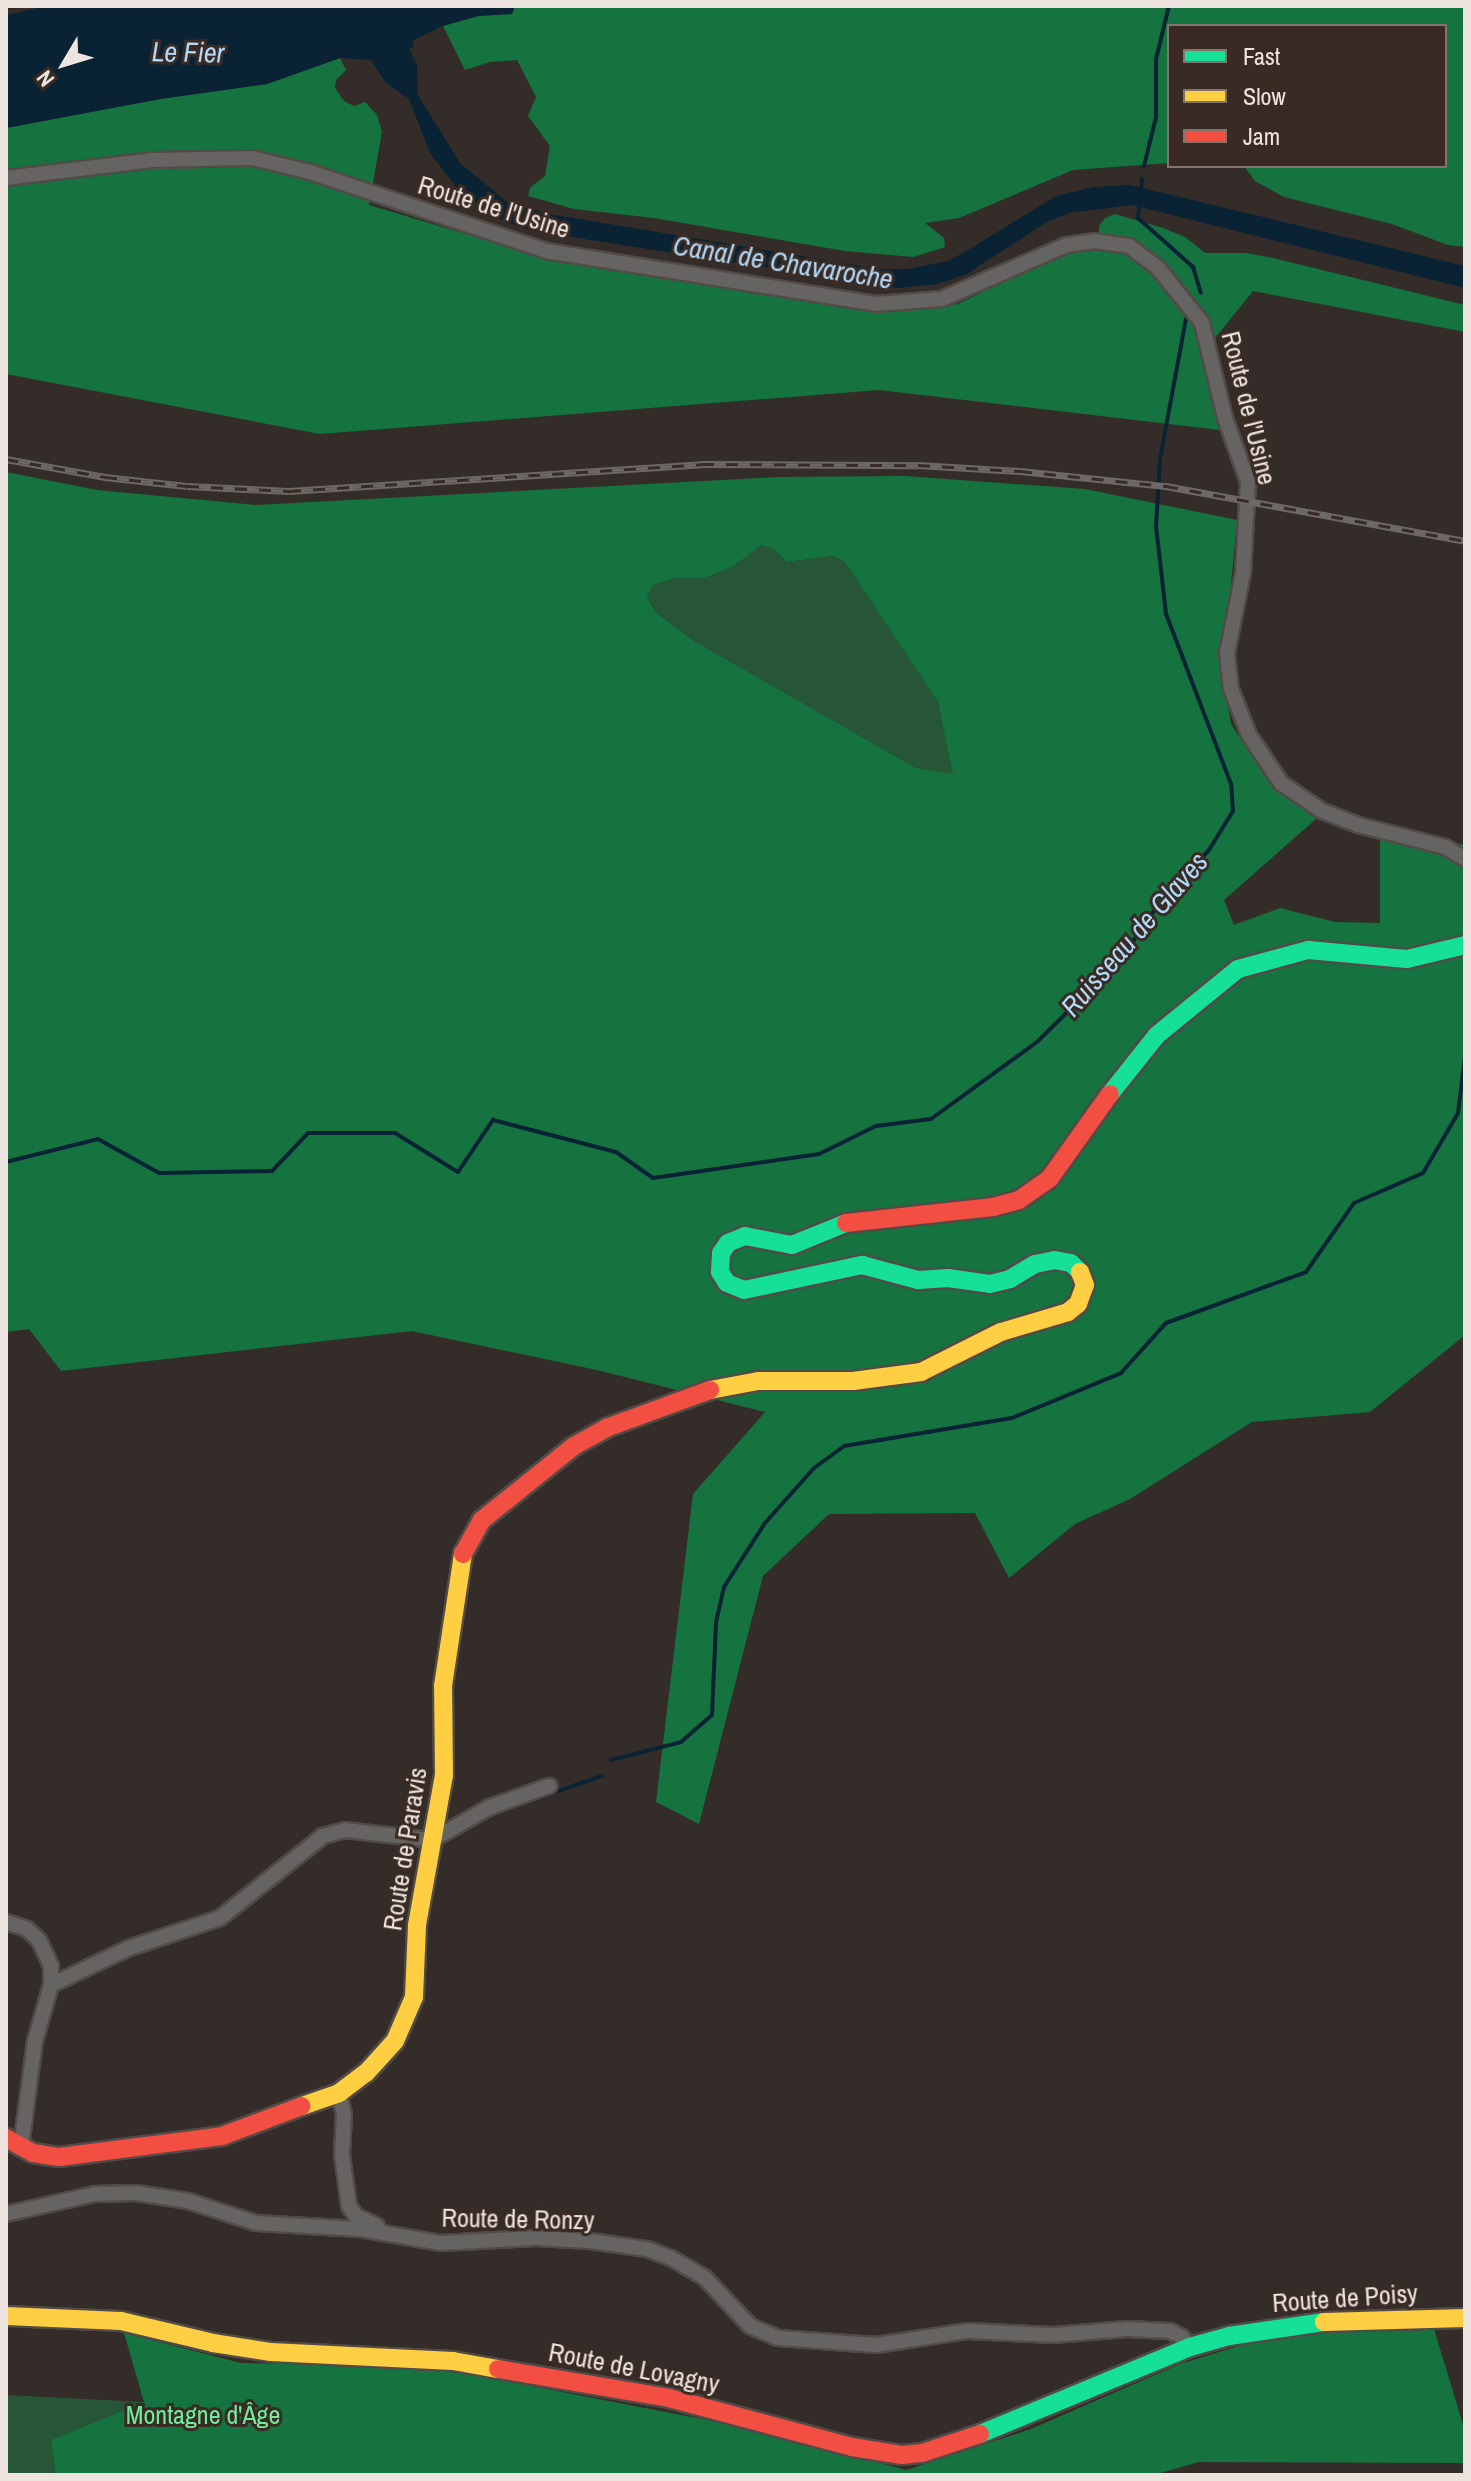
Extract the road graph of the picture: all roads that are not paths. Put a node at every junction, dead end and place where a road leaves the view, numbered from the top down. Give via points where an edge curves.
1 (6, 178) edge
2 (1465, 859) edge
3 (1465, 945) edge
4 (549, 1786) dead end
5 (432, 1840) junction
6 (6, 1922) edge
7 (51, 1985) junction
8 (339, 2093) junction
9 (13, 2142) edge
10 (6, 2214) edge
11 (382, 2232) junction
12 (6, 2316) edge
13 (1465, 2318) edge
14 (1229, 2336) joint
15 (1190, 2347) junction

1 - 2 street, Route de l'Usine via 153,160 252,158 310,172 546,251 876,304 942,299 1067,245 1094,241 1129,246 1158,268 1202,323 1225,418 1248,482 1243,573 1227,653 1231,689 1249,735 1281,783 1322,811 1452,849
3 - 5 street, Route de Paravis via 1407,959 1320,949 1251,964 1229,976 1157,1035 1050,1178 1030,1194 1002,1205 849,1222 792,1245 739,1237 724,1248 719,1259 723,1278 744,1290 854,1266 918,1280 990,1284 1055,1260 1071,1263 1085,1285 1068,1312 1001,1332 934,1368 902,1377 725,1385 606,1428 574,1446 474,1529 458,1567 443,1686 444,1775
4 - 5 street via 490,1807
5 - 7 street via 345,1830 330,1833 220,1918 129,1948
5 - 8 street, Route de Paravis via 417,1925 411,2009 387,2051
6 - 7 street via 27,1929 45,1947
7 - 9 street
8 - 9 street, Route de Paravis via 209,2139 69,2157 42,2155
8 - 11 street via 349,2206
10 - 11 street, Route de Ronzy via 95,2194 136,2193 179,2199 256,2223
11 - 15 street, Route de Ronzy via 440,2243 553,2239 647,2249 698,2273 750,2326 778,2338 876,2345 968,2331 1053,2335 1139,2330 1170,2331
12 - 15 street, Route de Lovagny via 121,2321 271,2352 453,2361 669,2398 893,2455 962,2441
13 - 14 street, Route de Poisy via 1332,2321
14 - 15 street, Route de Lovagny

